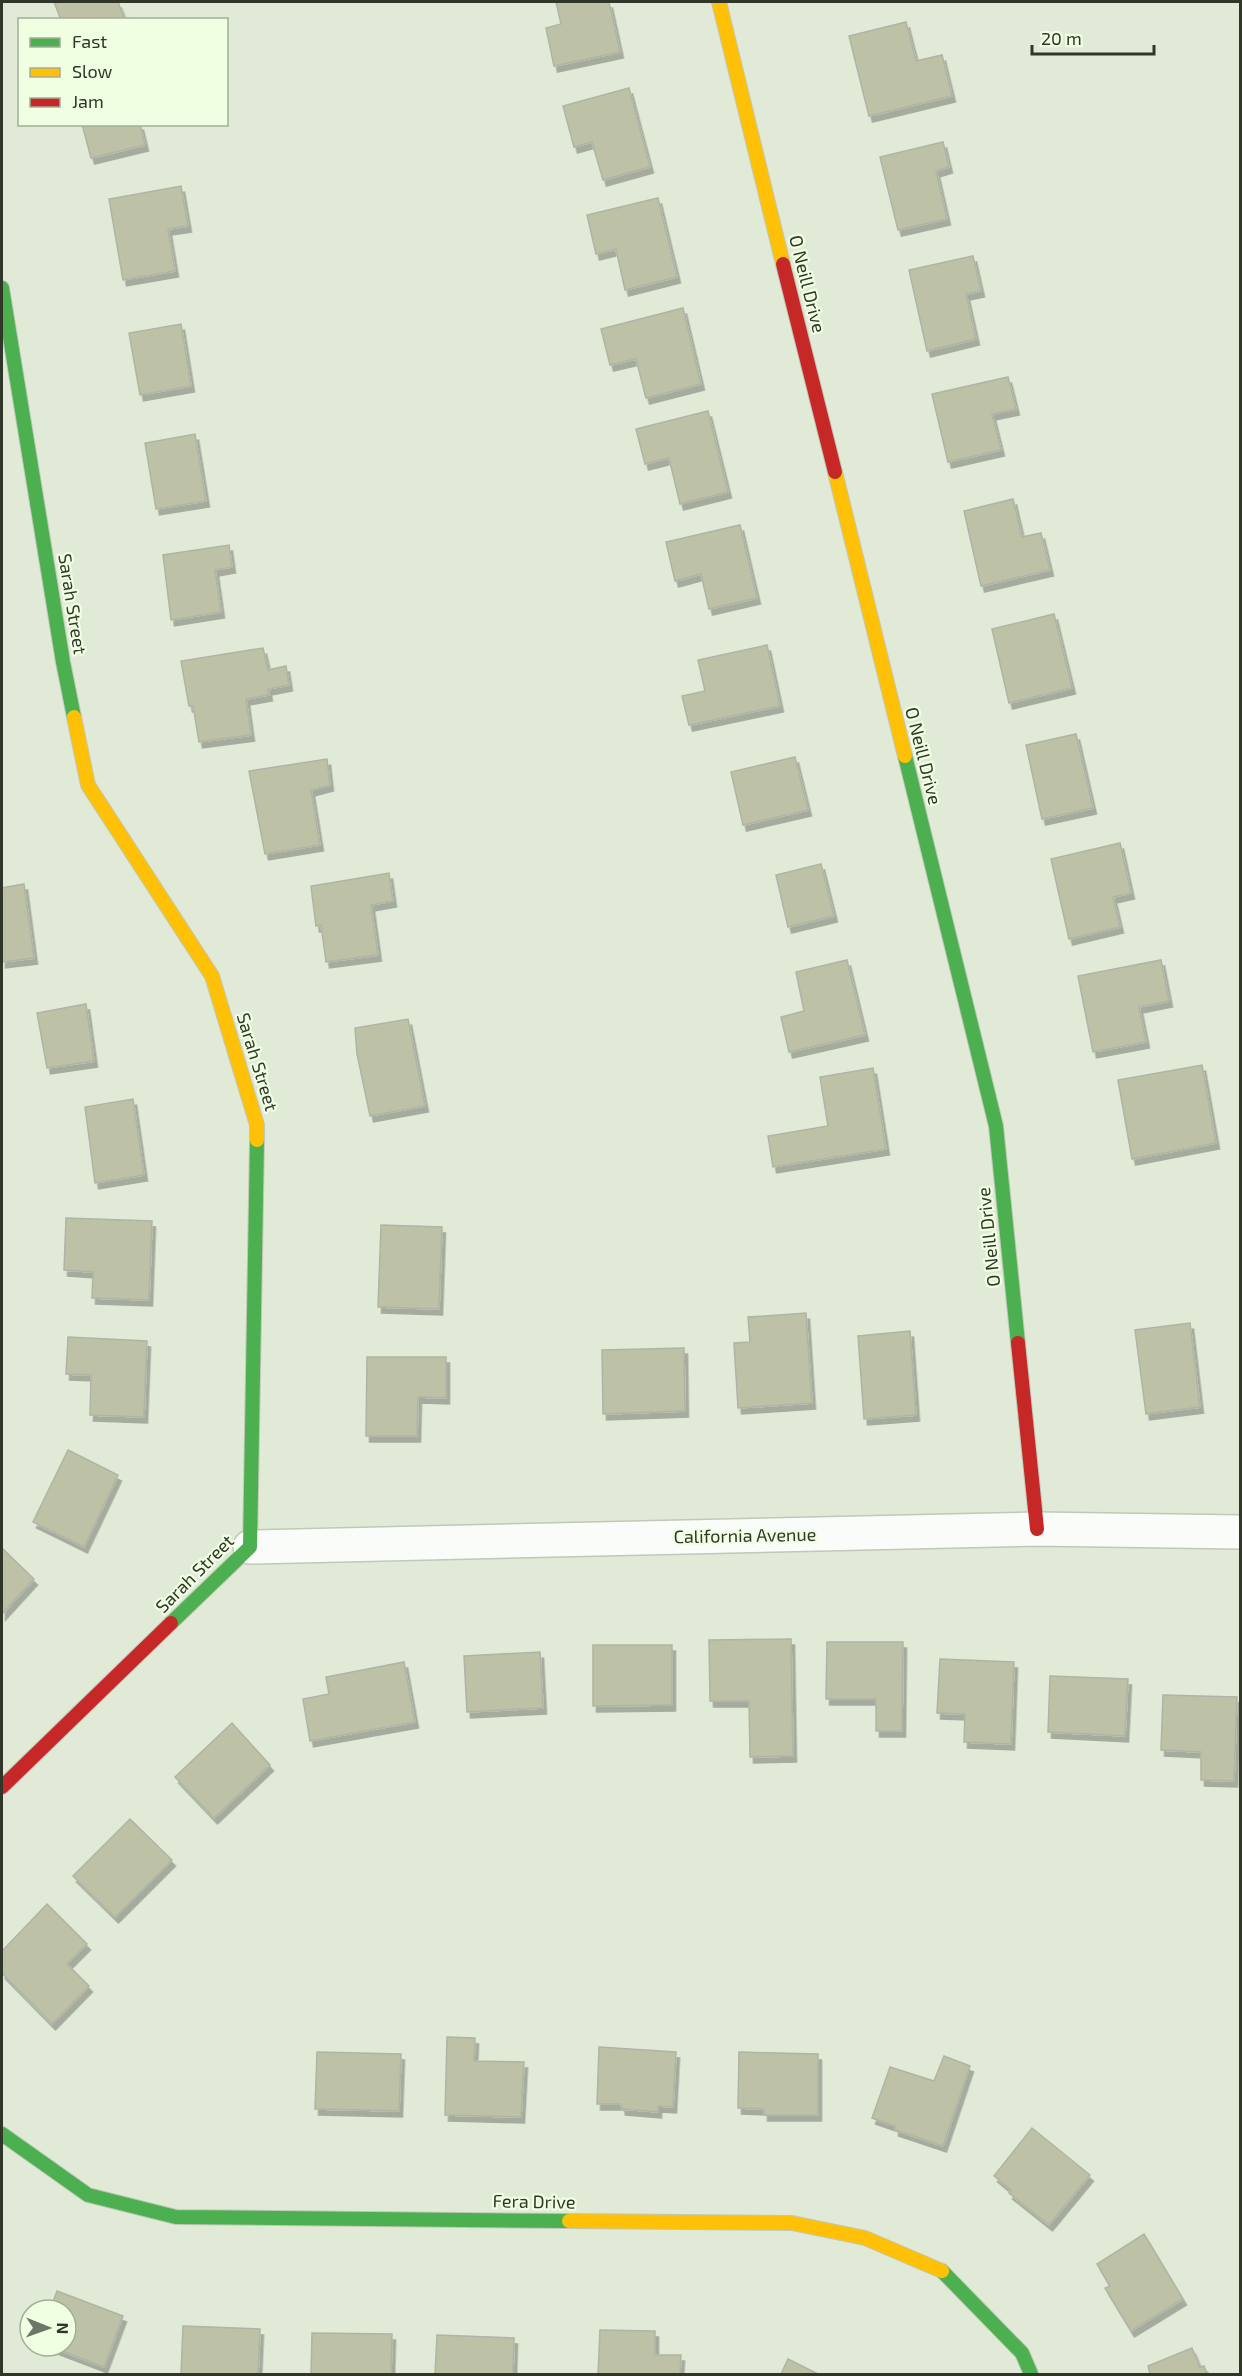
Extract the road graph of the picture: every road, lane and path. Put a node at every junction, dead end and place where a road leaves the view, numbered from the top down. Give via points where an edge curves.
1 (719, 2) edge
2 (2, 288) edge
3 (1037, 1529) junction
4 (1240, 1532) edge
5 (250, 1547) junction
6 (2, 1787) edge
7 (2, 2134) edge
8 (1031, 2374) edge

1 - 3 street, O Neill Drive via 996,1126
2 - 5 street, Sarah Street via 63,662 88,785 212,976 257,1125
3 - 4 street, California Avenue
3 - 5 street, California Avenue
5 - 6 street, Sarah Street
7 - 8 street, Fera Drive via 88,2195 176,2217 792,2223 865,2238 941,2270 1022,2353

